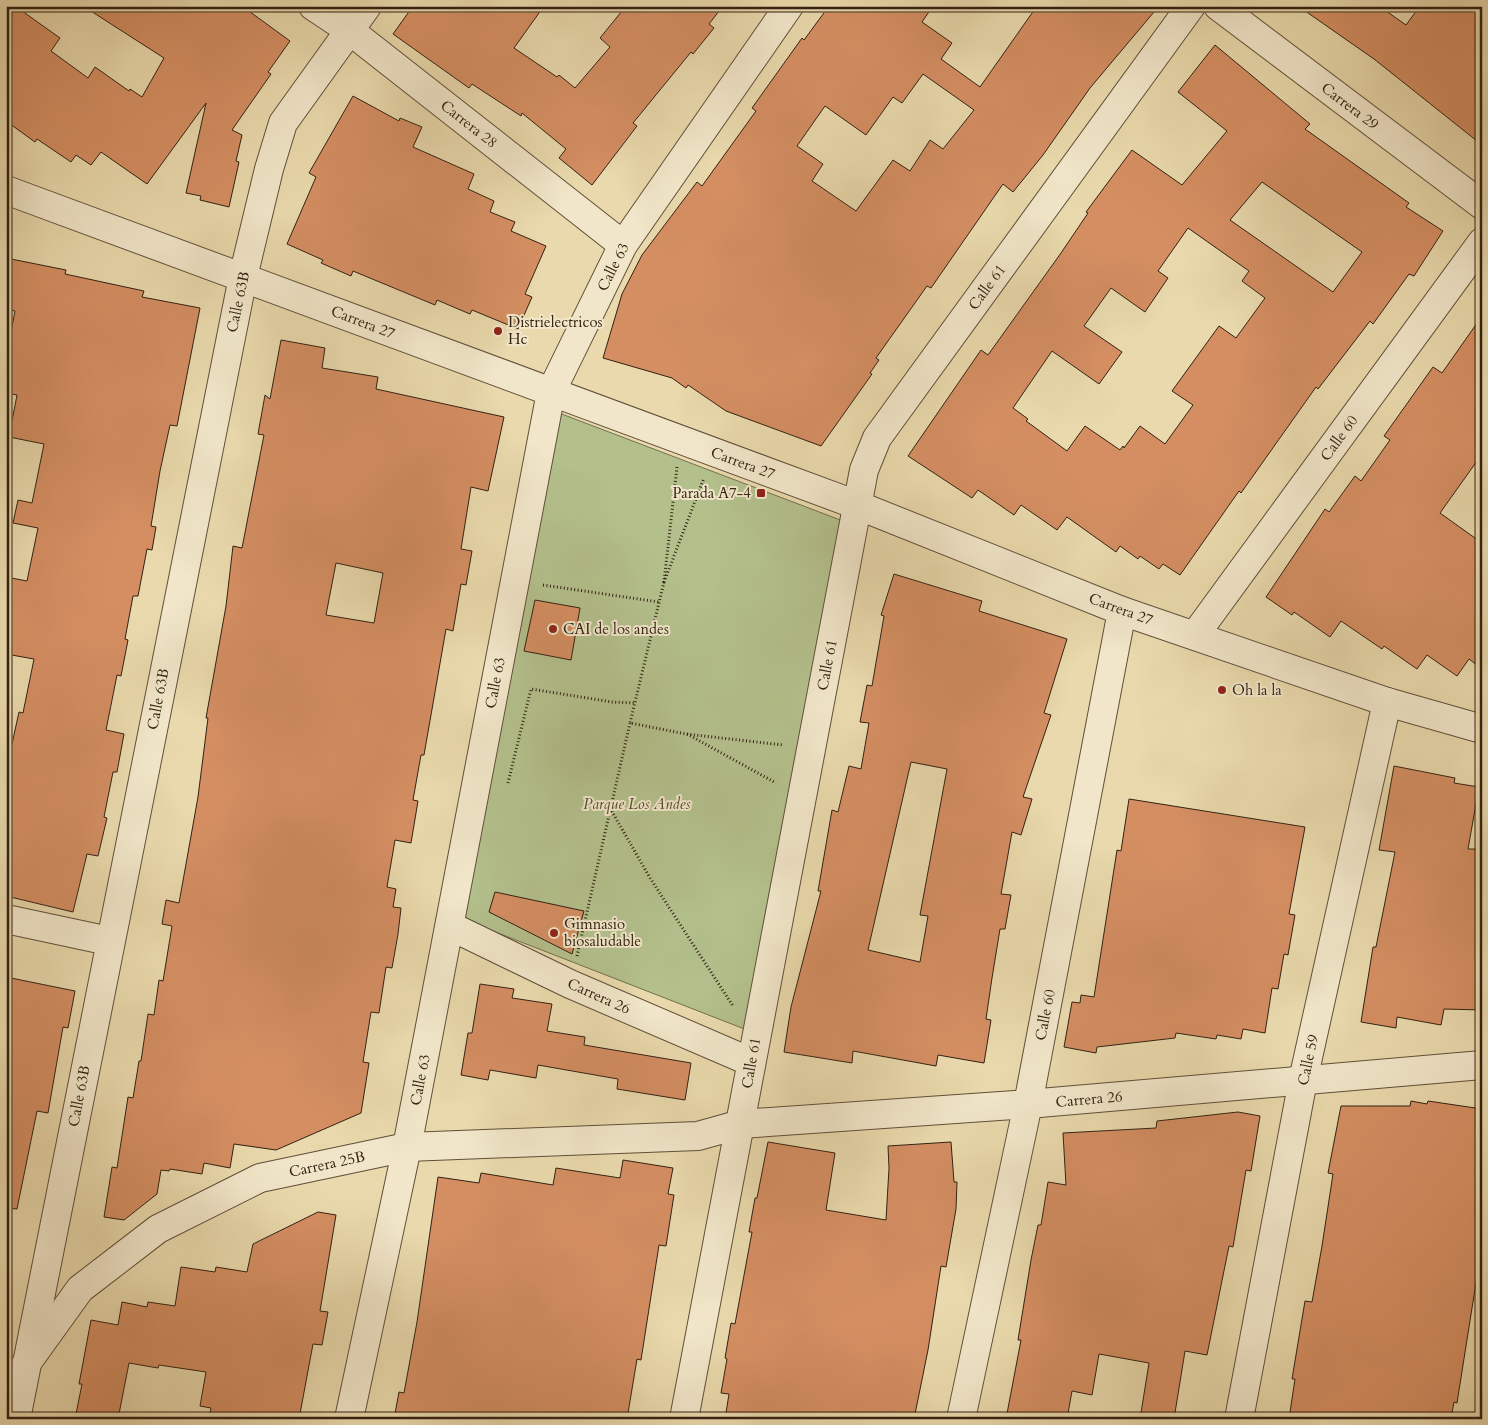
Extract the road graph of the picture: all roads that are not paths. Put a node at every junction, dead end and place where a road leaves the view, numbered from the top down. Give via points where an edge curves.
1 (314, 6) edge
2 (368, 6) edge
3 (789, 6) edge
4 (1191, 6) edge
5 (1218, 6) edge
6 (349, 30) junction
7 (6, 190) edge
8 (1482, 205) edge
9 (1482, 242) edge
10 (623, 245) junction
11 (243, 277) junction
12 (552, 392) junction
13 (858, 505) junction
14 (1122, 611) junction
15 (1195, 635) junction
16 (1386, 702) junction
17 (1482, 729) edge
18 (6, 919) edge
19 (450, 926) junction
20 (110, 941) junction
21 (750, 1062) junction
22 (1482, 1065) edge
23 (1303, 1080) junction
24 (1028, 1104) junction
25 (741, 1124) junction
26 (698, 1136) joint
27 (407, 1147) junction
28 (26, 1364) junction
29 (16, 1419) edge
30 (349, 1419) edge
31 (684, 1419) edge
32 (961, 1419) edge
33 (1239, 1419) edge

1 - 6 street, Carrera 28
2 - 6 street, Calle 63B
3 - 10 street, Calle 63
4 - 13 street, Calle 61 via 877,438 864,470
5 - 8 street, Carrera 29
6 - 10 street, Carrera 28
6 - 11 street, Calle 63B via 283,123
7 - 11 street, Carrera 27
9 - 15 street, Calle 60
10 - 12 street, Calle 63
11 - 12 street, Carrera 27
11 - 20 street, Calle 63B
12 - 13 street, Carrera 27
12 - 19 street, Calle 63
13 - 14 street, Carrera 27
13 - 21 street, Calle 61
14 - 15 street, Carrera 27
14 - 24 street, Calle 60
15 - 16 street, Carrera 27
16 - 17 street, Carrera 27
16 - 23 street, Calle 59
18 - 20 street
19 - 21 street, Carrera 26 via 570,984
19 - 27 street, Calle 63
20 - 28 street, Calle 63B
21 - 25 street, Calle 61
22 - 23 street, Carrera 26
23 - 24 street, Carrera 26
23 - 33 street, Calle 59
24 - 25 street, Carrera 26
24 - 32 street, Calle 60
25 - 26 street, Carrera 26
25 - 31 street, Calle 61
26 - 27 street, Carrera 25B
27 - 28 street, Carrera 25B via 260,1178 158,1229 80,1289
27 - 30 street, Calle 63
28 - 29 street, Calle 63B

